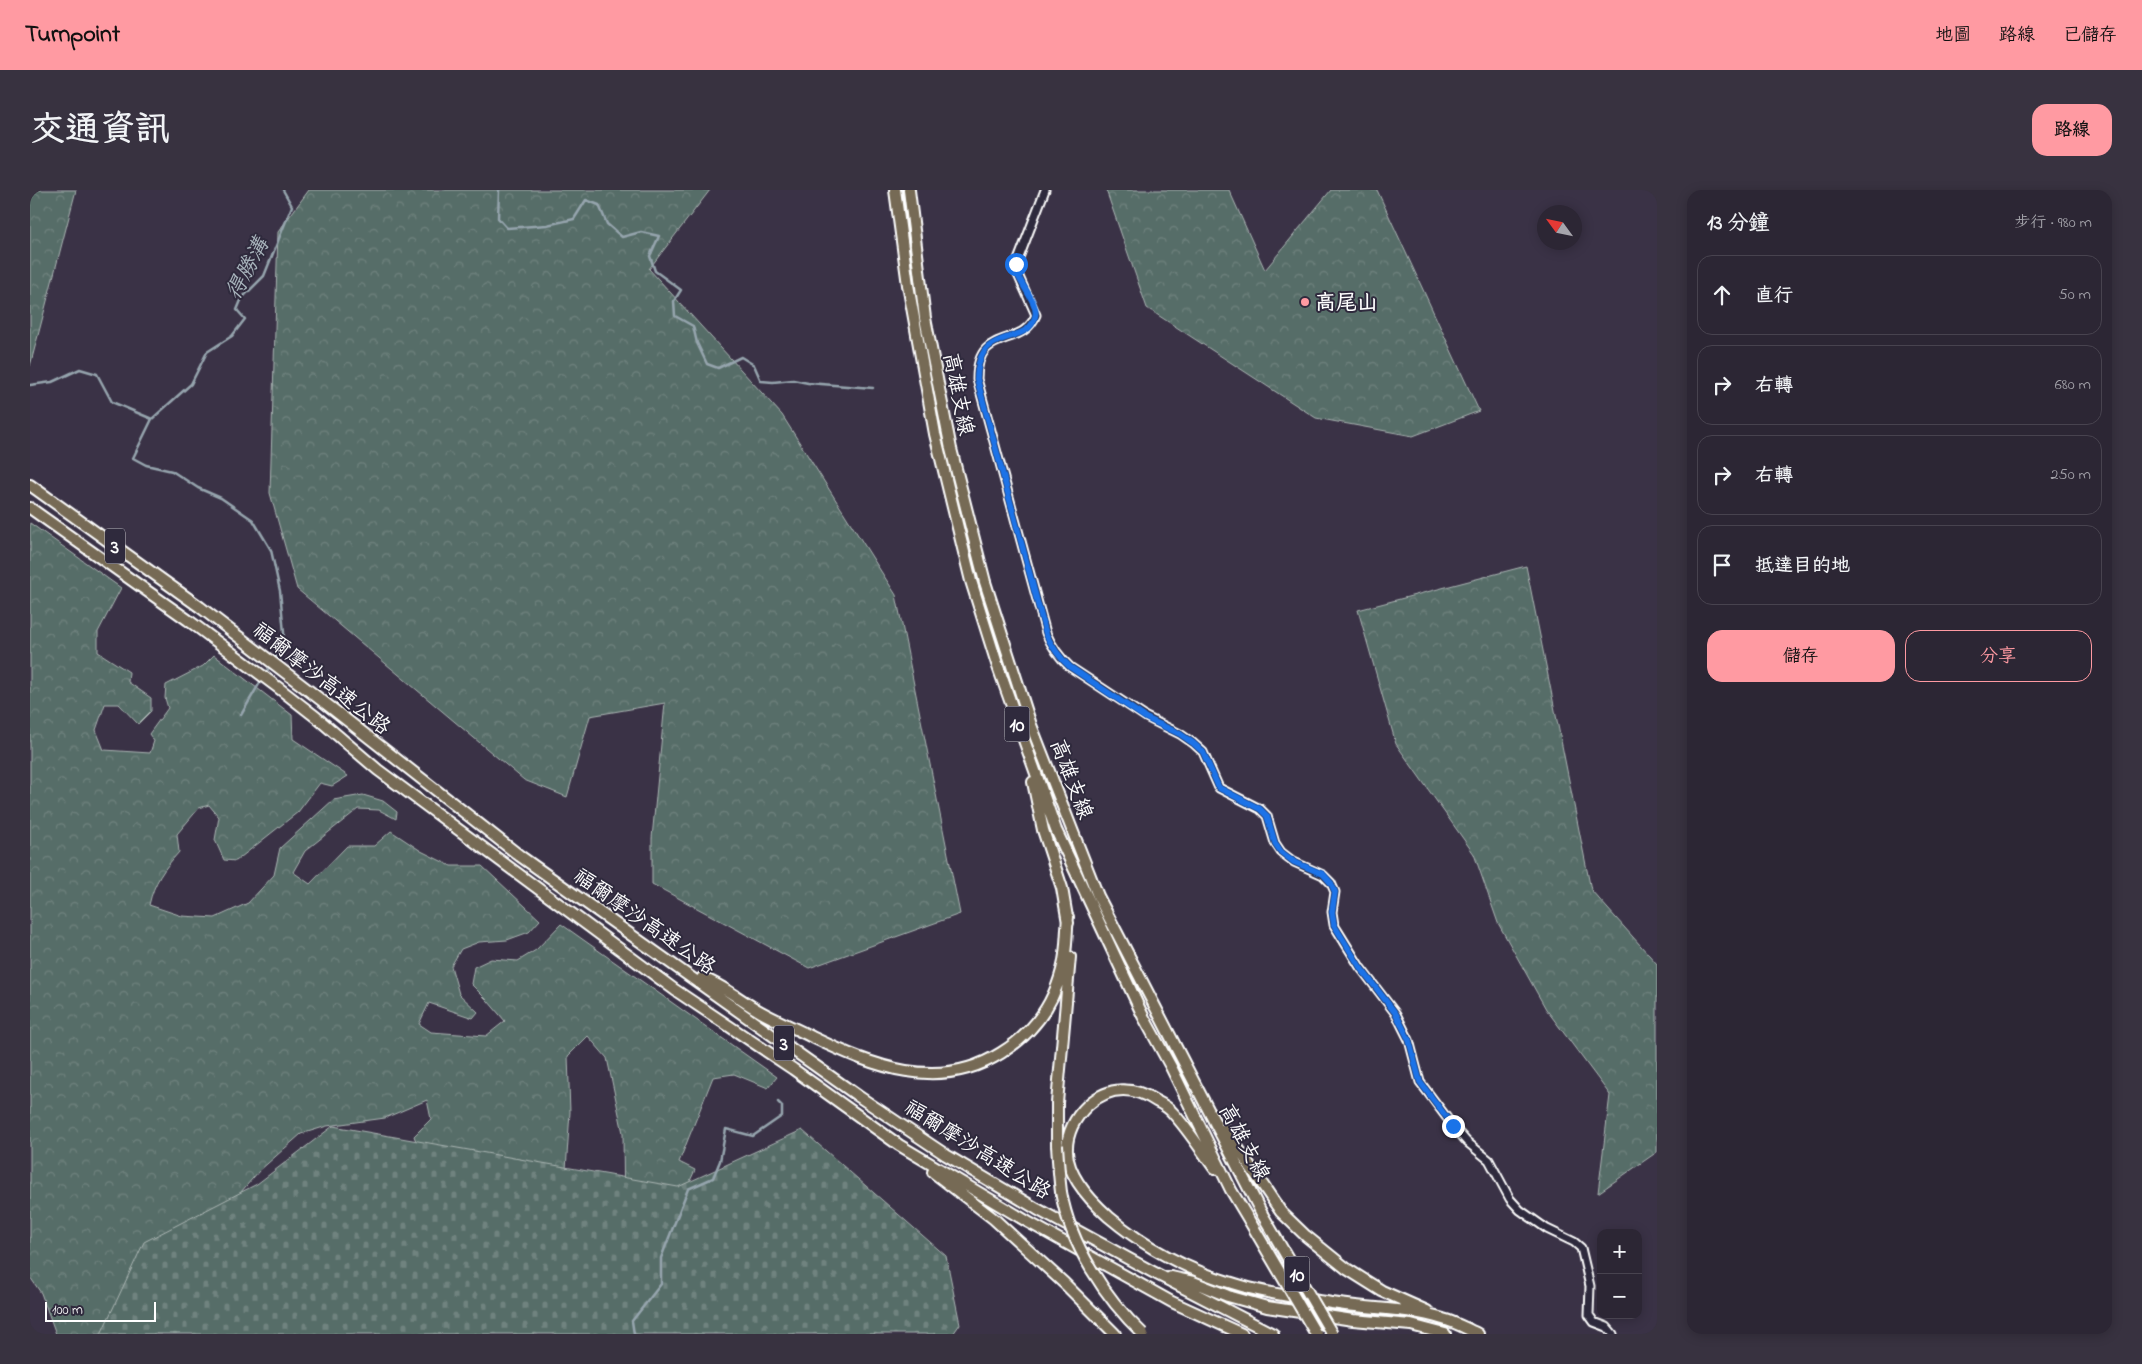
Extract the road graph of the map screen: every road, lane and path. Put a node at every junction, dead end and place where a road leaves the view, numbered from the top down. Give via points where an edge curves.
1 (895, 190) edge
2 (909, 190) edge
3 (1045, 190) edge
4 (30, 485) edge
5 (30, 508) edge
6 (1025, 747) junction
7 (1068, 917) junction
8 (686, 973) junction
9 (1196, 1089) junction
10 (899, 1145) junction
11 (1231, 1190) junction
12 (1151, 1272) junction
13 (1444, 1319) junction
14 (1114, 1334) edge
15 (1143, 1334) edge
16 (1242, 1334) edge
17 (1273, 1334) edge
18 (1316, 1334) edge
19 (1332, 1334) edge
20 (1445, 1334) edge
21 (1478, 1334) edge
22 (1613, 1334) edge

1 - 6 highway, 高雄支線 / 10 via 908,285 935,434 971,581
2 - 9 highway, 高雄支線 / 10 via 925,318 941,406 1002,639 1034,733 1098,896
3 - 22 street via 1015,268 1036,315 1033,324 1027,330 986,348 980,356 977,379 1046,634 1060,658 1070,667 1146,718 1193,743 1203,752 1219,788 1260,809 1267,816 1281,852 1294,862 1323,874 1331,883 1335,892 1334,925 1360,967 1396,1014 1409,1040 1420,1082 1453,1126 1489,1160 1510,1199 1520,1210 1581,1248 1590,1286 1589,1315
4 - 8 highway, 福爾摩沙高速公路 / 3 via 326,703 520,856
5 - 10 highway, 福爾摩沙高速公路 / 3 via 188,620 316,717 378,770 667,984
6 - 7 highway via 1043,830
6 - 11 highway, 高雄支線 / 10 via 1056,830
7 - 8 highway via 1063,968 1045,1011 1032,1028 995,1057 941,1074 894,1070 845,1053 761,1012 706,980
7 - 15 highway, bridge via 1070,955 1057,1103 1061,1193 1072,1229 1089,1265 1109,1295
8 - 12 highway, 福爾摩沙高速公路 / 3 via 946,1155
9 - 13 highway via 1207,1096 1234,1145 1281,1212 1306,1236 1347,1269 1382,1291
9 - 19 highway, 高雄支線 / 10, bridge via 1262,1214
10 - 14 highway via 994,1219
10 - 16 highway, 福爾摩沙高速公路 / 3 via 1172,1302
11 - 13 highway via 1171,1110 1143,1093 1119,1090 1097,1097 1083,1110 1071,1129 1067,1156 1085,1192 1125,1230 1153,1248 1212,1276 1243,1286
11 - 18 highway, 高雄支線 / 10, bridge
12 - 17 highway, 福爾摩沙高速公路 / 3
12 - 20 highway via 1193,1282 1266,1307 1411,1325
13 - 21 highway

